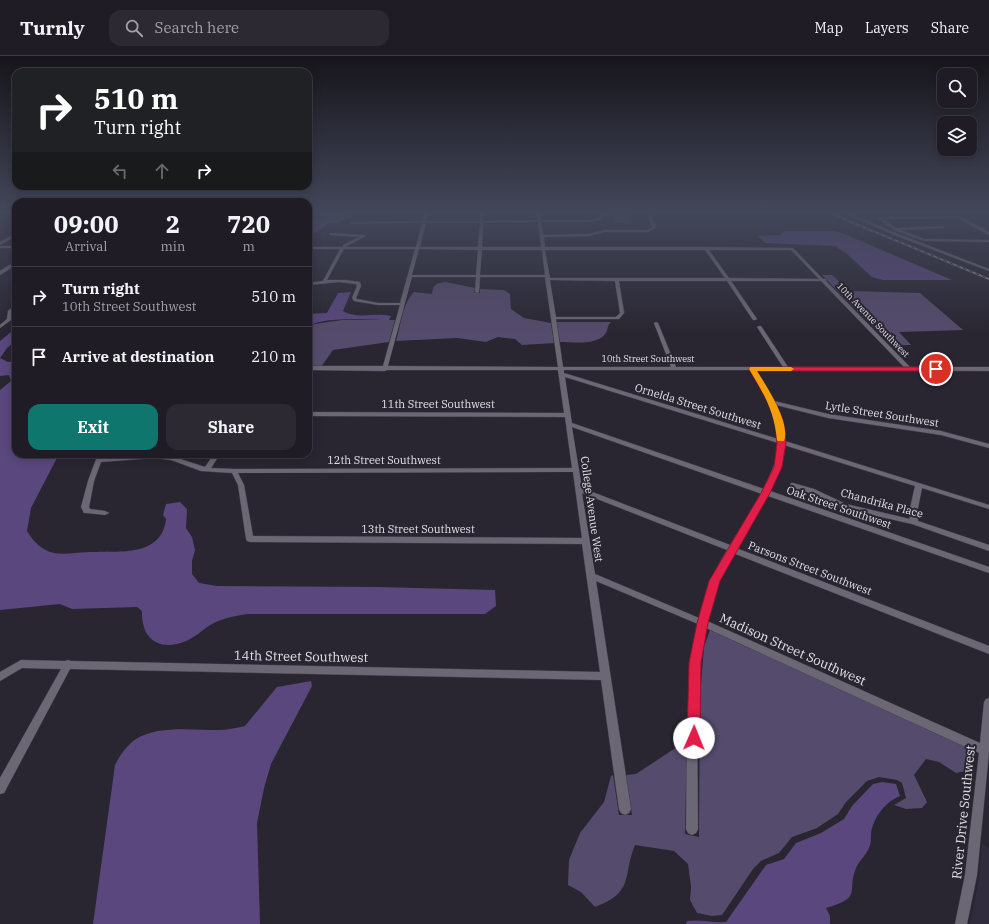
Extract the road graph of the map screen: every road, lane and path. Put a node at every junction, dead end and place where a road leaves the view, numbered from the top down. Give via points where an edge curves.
1 (340, 253) edge
2 (416, 253) edge
3 (480, 253) edge
4 (545, 253) edge
5 (709, 253) edge
6 (796, 253) edge
7 (944, 253) edge
8 (12, 266) edge
9 (989, 270) edge
10 (0, 273) edge
11 (410, 276) junction
12 (478, 276) junction
13 (548, 278) junction
14 (617, 279) junction
15 (729, 280) junction
16 (824, 280) junction
17 (325, 281) junction
18 (312, 283) edge
19 (477, 292) dead end
20 (403, 304) junction
21 (12, 310) edge
22 (553, 318) junction
23 (755, 319) dead end
24 (656, 323) dead end
25 (0, 327) edge
26 (759, 327) dead end
27 (312, 368) edge
28 (674, 368) junction
29 (385, 369) junction
30 (753, 369) junction
31 (787, 369) junction
32 (909, 369) junction
33 (989, 369) edge
34 (562, 371) junction
35 (772, 402) junction
36 (312, 414) edge
37 (568, 415) junction
38 (569, 424) junction
39 (782, 443) junction
40 (989, 446) edge
41 (100, 458) edge
42 (172, 458) edge
43 (215, 458) edge
44 (208, 469) junction
45 (576, 470) junction
46 (234, 471) junction
47 (793, 485) dead end
48 (919, 486) junction
49 (578, 489) junction
50 (766, 493) junction
51 (989, 507) edge
52 (105, 514) dead end
53 (914, 522) junction
54 (586, 541) junction
55 (989, 548) edge
56 (732, 549) junction
57 (989, 570) edge
58 (591, 576) junction
59 (703, 623) junction
60 (989, 650) edge
61 (68, 664) junction
62 (606, 676) junction
63 (0, 677) edge
64 (989, 702) edge
65 (984, 750) junction
66 (0, 789) edge
67 (625, 809) dead end
68 (692, 829) dead end
69 (961, 924) edge

1 - 17 street
2 - 11 street
3 - 12 street
4 - 13 street, College Avenue West
5 - 15 street
6 - 16 street, 10th Avenue Southwest
7 - 9 street
8 - 10 street
11 - 12 street
11 - 20 street
12 - 13 street
12 - 19 street
13 - 14 street
13 - 22 street, College Avenue West
14 - 15 street
14 - 22 street via 622,313 617,318
15 - 16 street
15 - 23 street
16 - 32 street, 10th Avenue Southwest
17 - 18 street
17 - 20 street via 358,283 354,298 356,300 378,304
20 - 29 street
21 - 25 street via 9,320
22 - 34 street, College Avenue West
24 - 28 street
26 - 31 street
27 - 29 street, 10th Street Southwest
28 - 30 street, 10th Street Southwest
28 - 34 street, 10th Street Southwest
29 - 34 street, 10th Street Southwest
30 - 31 street, 10th Street Southwest
30 - 35 street
31 - 32 street, 10th Street Southwest
32 - 33 street, 10th Street Southwest
34 - 37 street, College Avenue West
34 - 39 street, Ornelda Street Southwest
35 - 39 street via 779,420
35 - 40 street, Lytle Street Southwest via 828,416 941,433
36 - 37 street, 11th Street Southwest
37 - 38 street, College Avenue West
38 - 45 street, College Avenue West
38 - 50 street, Oak Street Southwest
39 - 48 street, Ornelda Street Southwest
39 - 50 street via 778,467
41 - 52 street via 85,507 87,511
42 - 44 street, 12th Street Southwest via 194,467
43 - 44 street
44 - 46 street, 12th Street Southwest
45 - 46 street, 12th Street Southwest
45 - 49 street, College Avenue West
46 - 54 street, 13th Street Southwest via 241,485 250,539
47 - 53 street, Chandrika Place via 844,506
48 - 51 street, Ornelda Street Southwest
48 - 53 street via 913,513
49 - 54 street, College Avenue West
49 - 56 street, Parsons Street Southwest
50 - 56 street
50 - 57 street, Oak Street Southwest
53 - 55 street, Chandrika Place
54 - 58 street, College Avenue West
56 - 59 street via 715,581
56 - 60 street, Parsons Street Southwest
58 - 59 street, Madison Street Southwest
58 - 62 street, College Avenue West
59 - 65 street, Madison Street Southwest
59 - 68 street via 695,663
61 - 62 street, 14th Street Southwest
61 - 63 street, 14th Street Southwest via 21,664
61 - 66 street
62 - 67 street, College Avenue West
64 - 65 street, River Drive Southwest
65 - 69 street, River Drive Southwest via 971,875

